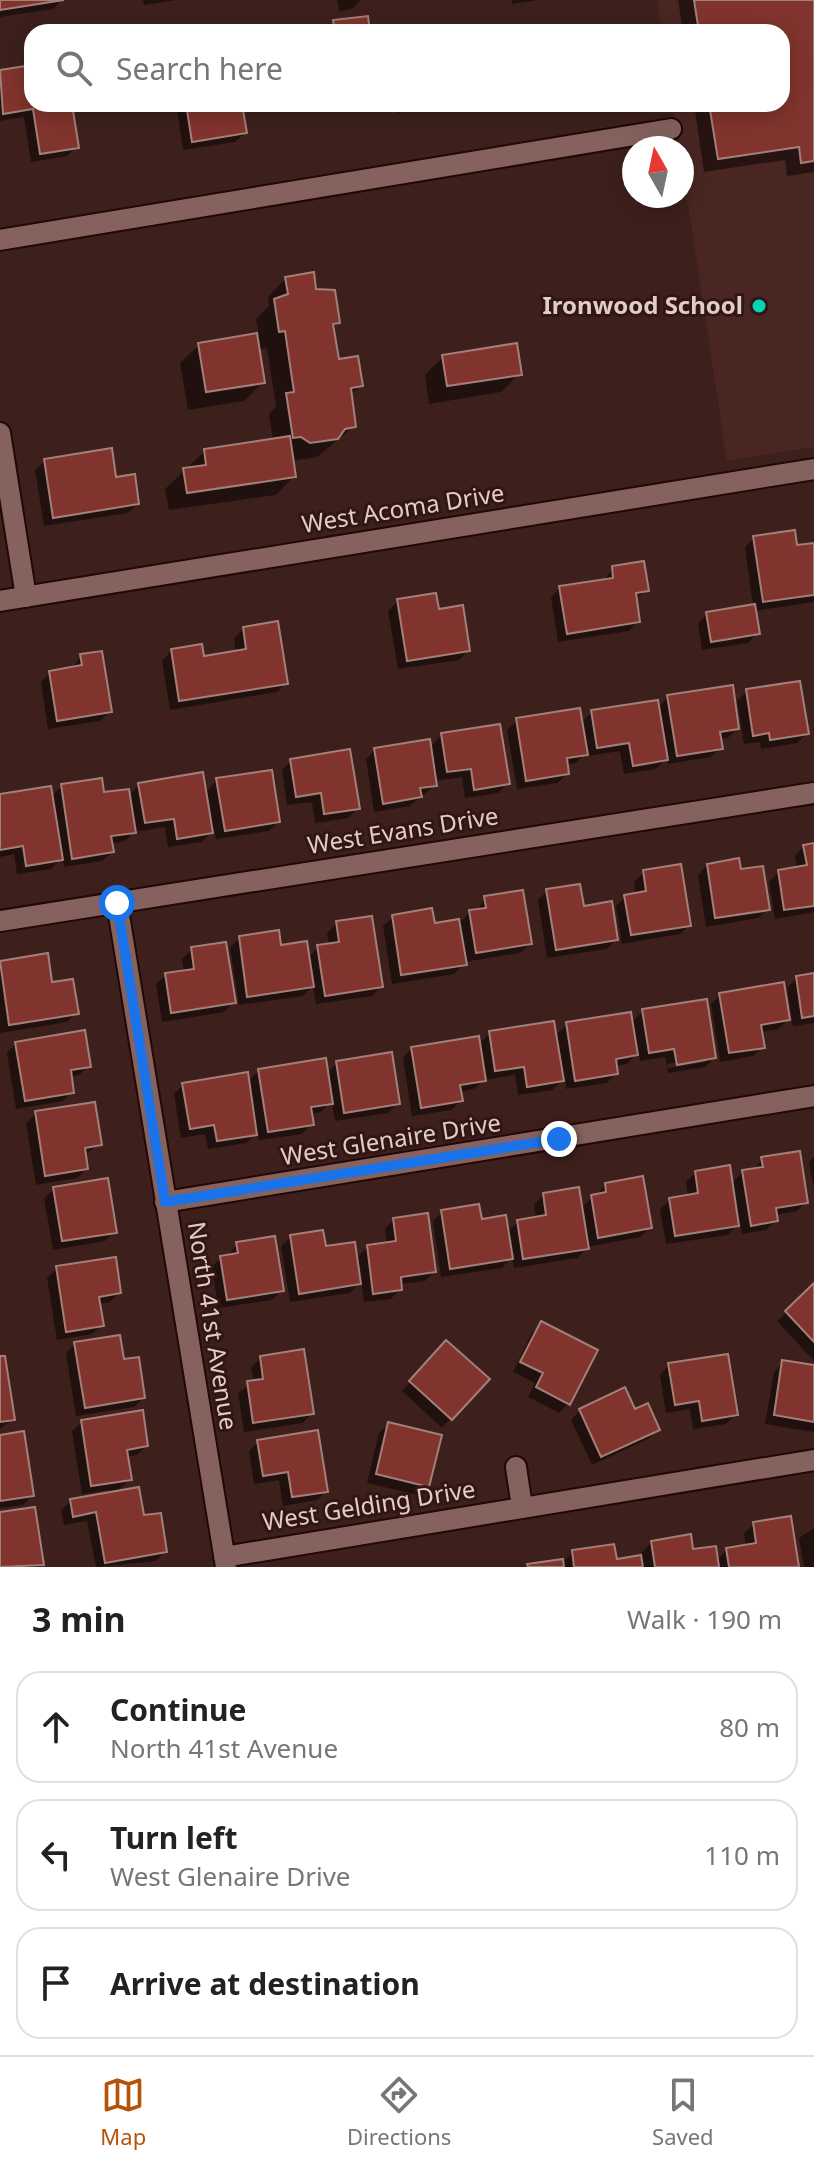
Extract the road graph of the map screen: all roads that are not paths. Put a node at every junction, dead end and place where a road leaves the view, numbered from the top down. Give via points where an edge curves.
1 (671, 129) dead end
2 (0, 240) edge
3 (0, 433) edge
4 (814, 469) edge
5 (26, 597) junction
6 (0, 601) edge
7 (814, 793) edge
8 (117, 903) junction
9 (0, 921) edge
10 (814, 1096) edge
11 (165, 1202) junction
12 (814, 1460) edge
13 (516, 1467) dead end
14 (522, 1507) junction
15 (225, 1562) edge

1 - 2 street
3 - 5 street
4 - 5 street, West Acoma Drive
5 - 6 street, West Acoma Drive
7 - 8 street, West Evans Drive
8 - 9 street, West Evans Drive
8 - 11 street, North 41st Avenue
10 - 11 street, West Glenaire Drive
11 - 15 street, North 41st Avenue
12 - 14 street, West Gelding Drive
13 - 14 street
14 - 15 street, West Gelding Drive

